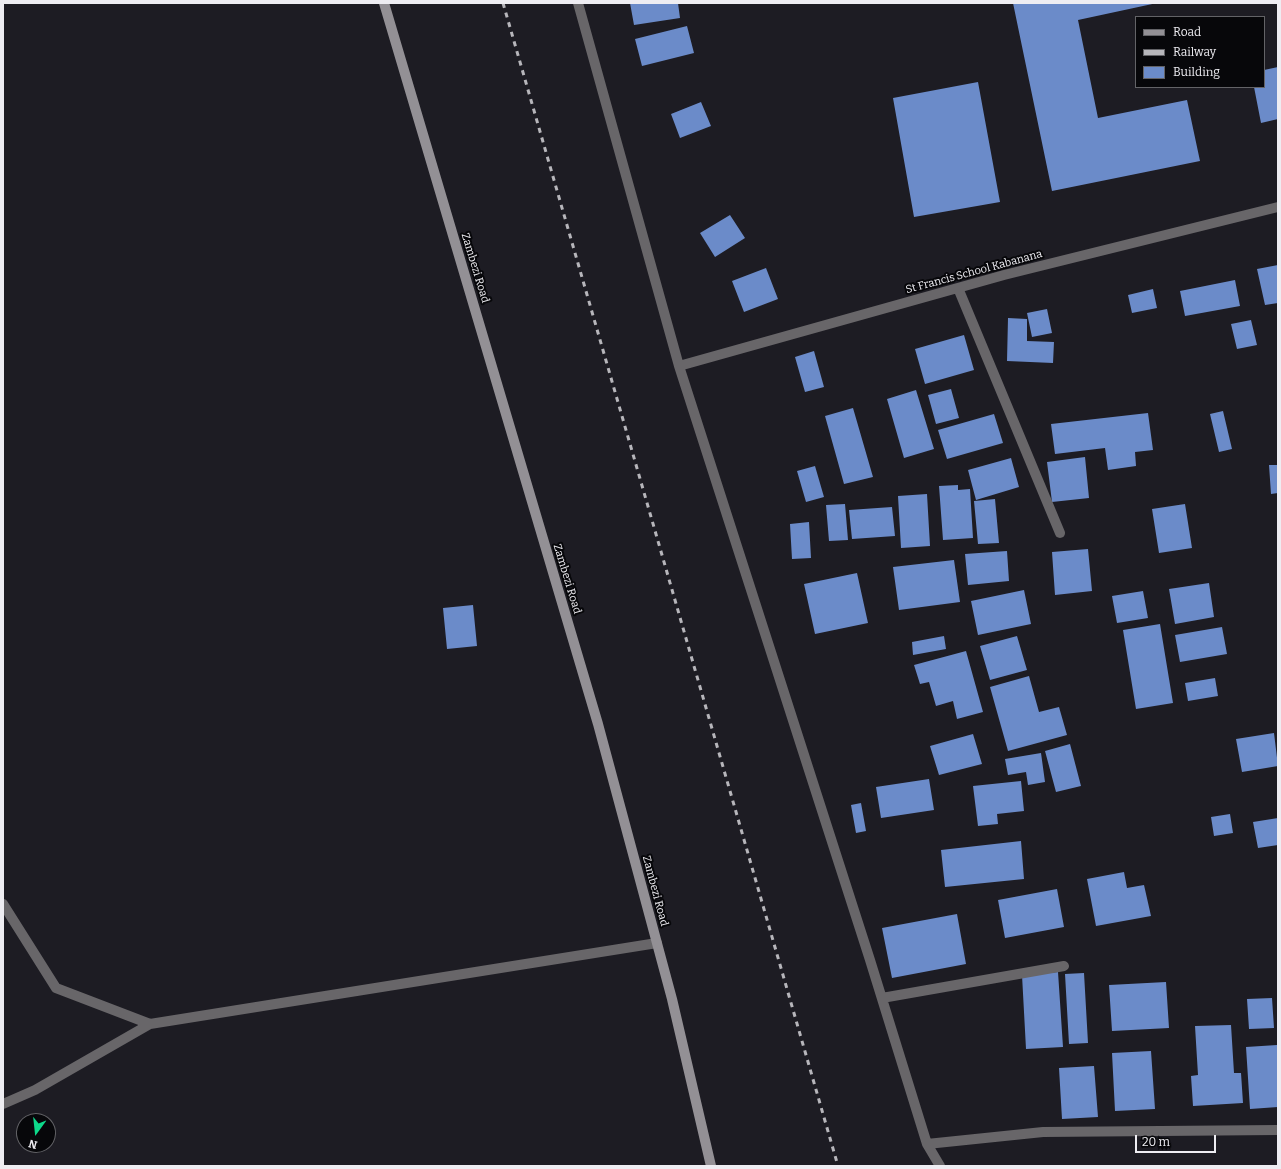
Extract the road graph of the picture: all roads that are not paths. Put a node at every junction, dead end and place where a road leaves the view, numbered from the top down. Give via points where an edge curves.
1 (384, 3) edge
2 (578, 3) edge
3 (1278, 207) edge
4 (958, 288) junction
5 (679, 366) junction
6 (1060, 533) dead end
7 (3, 904) edge
8 (657, 943) junction
9 (1064, 966) dead end
10 (882, 998) junction
11 (150, 1024) junction
12 (3, 1104) edge
13 (1278, 1130) edge
14 (927, 1144) junction
15 (711, 1166) edge
16 (940, 1166) edge

1 - 8 main road, Zambezi Road via 596,716
2 - 5 street
3 - 4 street, St Francis School Kabanana
4 - 5 street, St Francis School Kabanana
4 - 6 street
5 - 10 street
7 - 11 street via 56,988
8 - 11 street
8 - 15 main road, Zambezi Road
9 - 10 street
10 - 14 street
11 - 12 street via 35,1090
13 - 14 street via 1043,1132
14 - 16 street

